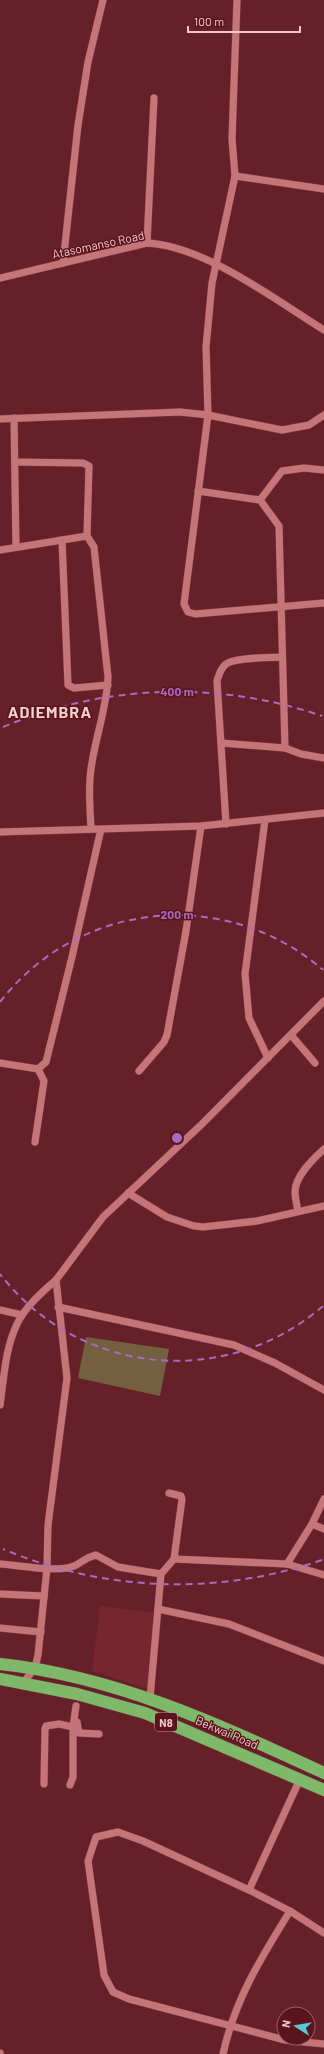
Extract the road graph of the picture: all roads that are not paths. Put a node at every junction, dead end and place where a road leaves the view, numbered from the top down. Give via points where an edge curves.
1 (103, 0) edge
2 (237, 0) edge
3 (154, 98) dead end
4 (235, 176) junction
5 (324, 189) edge
6 (147, 243) junction
7 (63, 262) junction
8 (217, 265) junction
9 (0, 278) edge
10 (324, 330) edge
11 (208, 415) junction
12 (324, 415) edge
13 (14, 418) junction
14 (0, 419) edge
15 (14, 462) junction
16 (324, 470) edge
17 (198, 492) junction
18 (260, 500) junction
19 (87, 536) junction
20 (62, 540) junction
21 (16, 547) junction
22 (0, 550) edge
23 (324, 603) edge
24 (282, 608) junction
25 (282, 656) junction
26 (108, 685) junction
27 (221, 743) junction
28 (285, 748) junction
29 (324, 758) edge
30 (324, 813) edge
31 (265, 820) junction
32 (226, 824) junction
33 (201, 826) junction
34 (91, 828) junction
35 (101, 829) junction
36 (0, 832) edge
37 (324, 1001) edge
38 (291, 1035) junction
39 (268, 1058) junction
40 (0, 1063) edge
41 (314, 1063) dead end
42 (38, 1070) junction
43 (139, 1071) dead end
44 (35, 1142) dead end
45 (324, 1149) edge
46 (128, 1193) junction
47 (324, 1206) edge
48 (298, 1211) junction
49 (56, 1280) junction
50 (58, 1307) junction
51 (0, 1310) edge
52 (22, 1315) junction
53 (324, 1390) edge
54 (0, 1405) edge
55 (169, 1493) dead end
56 (324, 1499) edge
57 (312, 1524) junction
58 (324, 1528) edge
59 (174, 1559) junction
60 (0, 1564) edge
61 (287, 1564) junction
62 (47, 1568) junction
63 (161, 1574) junction
64 (324, 1575) edge
65 (0, 1594) edge
66 (44, 1596) junction
67 (158, 1609) junction
68 (0, 1628) edge
69 (41, 1632) junction
70 (324, 1661) edge
71 (0, 1664) edge
72 (36, 1668) junction
73 (0, 1679) edge
74 (23, 1683) junction
75 (78, 1694) junction
76 (150, 1698) junction
77 (76, 1706) junction
78 (73, 1726) junction
79 (99, 1734) dead end
80 (324, 1773) edge
81 (300, 1779) junction
82 (44, 1784) dead end
83 (70, 1785) dead end
84 (324, 1790) edge
85 (248, 1890) junction
86 (290, 1911) junction
87 (324, 1933) edge
88 (229, 2026) junction
89 (324, 2044) edge
90 (223, 2054) edge

1 - 7 street via 88,62 78,125
2 - 4 street via 232,139
3 - 6 street
4 - 5 street
4 - 8 street
6 - 7 street, Atasomanso Road
6 - 8 street, Atasomanso Road via 166,245
7 - 9 street, Atasomanso Road
8 - 10 street, Atasomanso Road
8 - 11 street via 212,283 206,346
11 - 12 street via 282,430 309,425
11 - 13 street via 180,412
11 - 17 street
13 - 14 street
13 - 15 street
15 - 19 street via 87,464 90,470
15 - 21 street
16 - 18 street via 304,468 282,471
17 - 18 street
17 - 24 street via 185,608 195,614
18 - 24 street via 279,526
19 - 20 street
19 - 26 street via 94,547
20 - 21 street
20 - 26 street via 68,684 74,688
21 - 22 street
23 - 24 street
24 - 25 street
25 - 27 street via 235,660 223,666 217,681
25 - 28 street
26 - 34 street via 91,767
27 - 28 street
27 - 32 street
28 - 29 street via 311,757
30 - 31 street
31 - 32 street
31 - 39 street via 245,974 249,1018
32 - 33 street
33 - 35 street
33 - 43 street via 186,931 167,1035
34 - 35 street
34 - 36 street
35 - 42 street via 46,1062
37 - 38 street
38 - 39 street
38 - 41 street
39 - 46 street
40 - 42 street
42 - 44 street via 44,1080
45 - 48 street via 312,1160 297,1182 295,1193
46 - 48 street via 167,1217 203,1227 257,1221
46 - 49 street via 103,1217
47 - 48 street
49 - 50 street
49 - 52 street
50 - 53 street via 234,1345 275,1363
50 - 62 street via 67,1378 48,1525
51 - 52 street
52 - 54 street via 6,1359
55 - 59 street via 182,1498
56 - 57 street
57 - 58 street
57 - 61 street
59 - 61 street
59 - 63 street
60 - 62 street
61 - 64 street
62 - 63 street via 74,1566 84,1558 96,1555 118,1567
62 - 66 street
63 - 67 street
65 - 66 street
66 - 69 street
67 - 70 street via 229,1624
67 - 76 street
68 - 69 street
69 - 72 street
71 - 72 highway, Bekwai Road / N8
72 - 74 street
72 - 76 highway, Bekwai Road / N8
73 - 74 highway, Bekwai Road / N8
74 - 75 highway, Bekwai Road / N8
75 - 77 street
75 - 81 highway, Bekwai Road / N8 via 145,1713
76 - 80 highway, Bekwai Road / N8
77 - 78 street
77 - 79 street via 79,1733
78 - 82 street via 46,1726
78 - 83 street via 73,1777
81 - 84 highway, Bekwai Road / N8
81 - 85 street
85 - 86 street
85 - 88 street via 118,1832 96,1837 88,1861 104,1975 113,1992
86 - 87 street
86 - 88 street via 253,1972
88 - 89 street via 285,2040
88 - 90 street

